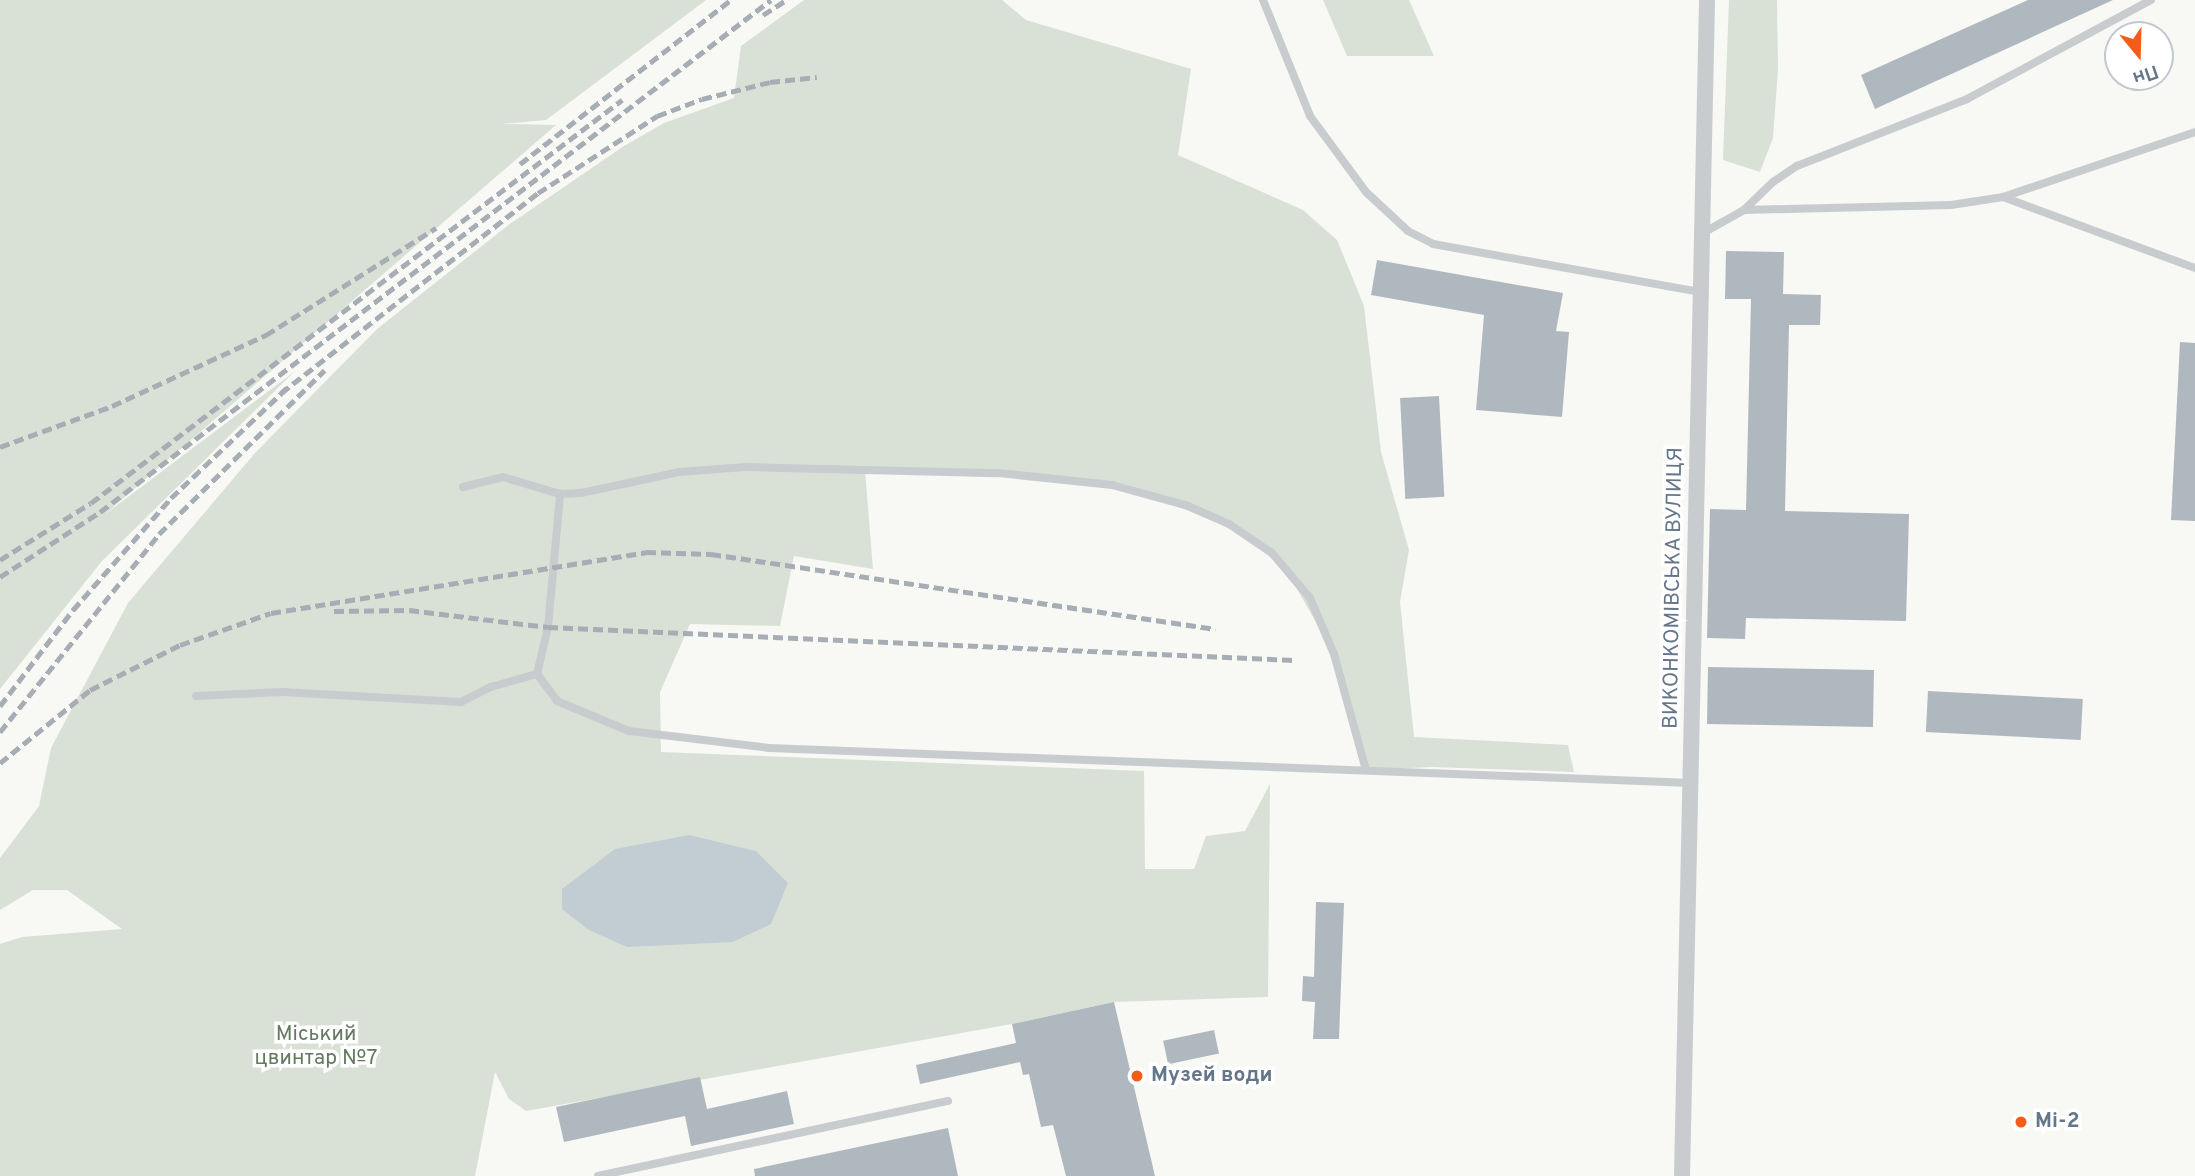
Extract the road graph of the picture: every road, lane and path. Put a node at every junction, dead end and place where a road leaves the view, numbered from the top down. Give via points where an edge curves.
1 (1264, 0) edge
2 (1707, 0) edge
3 (2151, 0) edge
4 (2195, 131) edge
5 (2003, 197) junction
6 (1744, 210) junction
7 (1702, 233) junction
8 (2195, 268) edge
9 (1701, 292) junction
10 (463, 487) dead end
11 (560, 494) junction
12 (537, 674) junction
13 (196, 696) dead end
14 (1366, 770) junction
15 (1691, 783) junction
16 (948, 1101) dead end
17 (598, 1176) edge
18 (1682, 1176) edge

1 - 9 lane via 1310,116 1366,192 1408,231 1433,244
2 - 7 street, ВИКОНКОМІВСЬКА ВУЛИЦЯ
3 - 6 lane via 1967,99 1797,166 1773,181
4 - 5 lane
5 - 6 lane via 1951,205
5 - 8 lane
6 - 7 lane
7 - 9 street, ВИКОНКОМІВСЬКА ВУЛИЦЯ
9 - 15 street, ВИКОНКОМІВСЬКА ВУЛИЦЯ
10 - 11 lane via 503,477
11 - 12 lane via 548,627
11 - 14 lane via 679,472 746,467 1032,474 1112,485 1188,506 1229,524 1272,553 1310,598 1334,654
12 - 13 lane via 491,687 461,702 283,691
12 - 14 lane via 557,701 629,731 769,748
14 - 15 lane
15 - 18 street, ВИКОНКОМІВСЬКА ВУЛИЦЯ
16 - 17 lane

